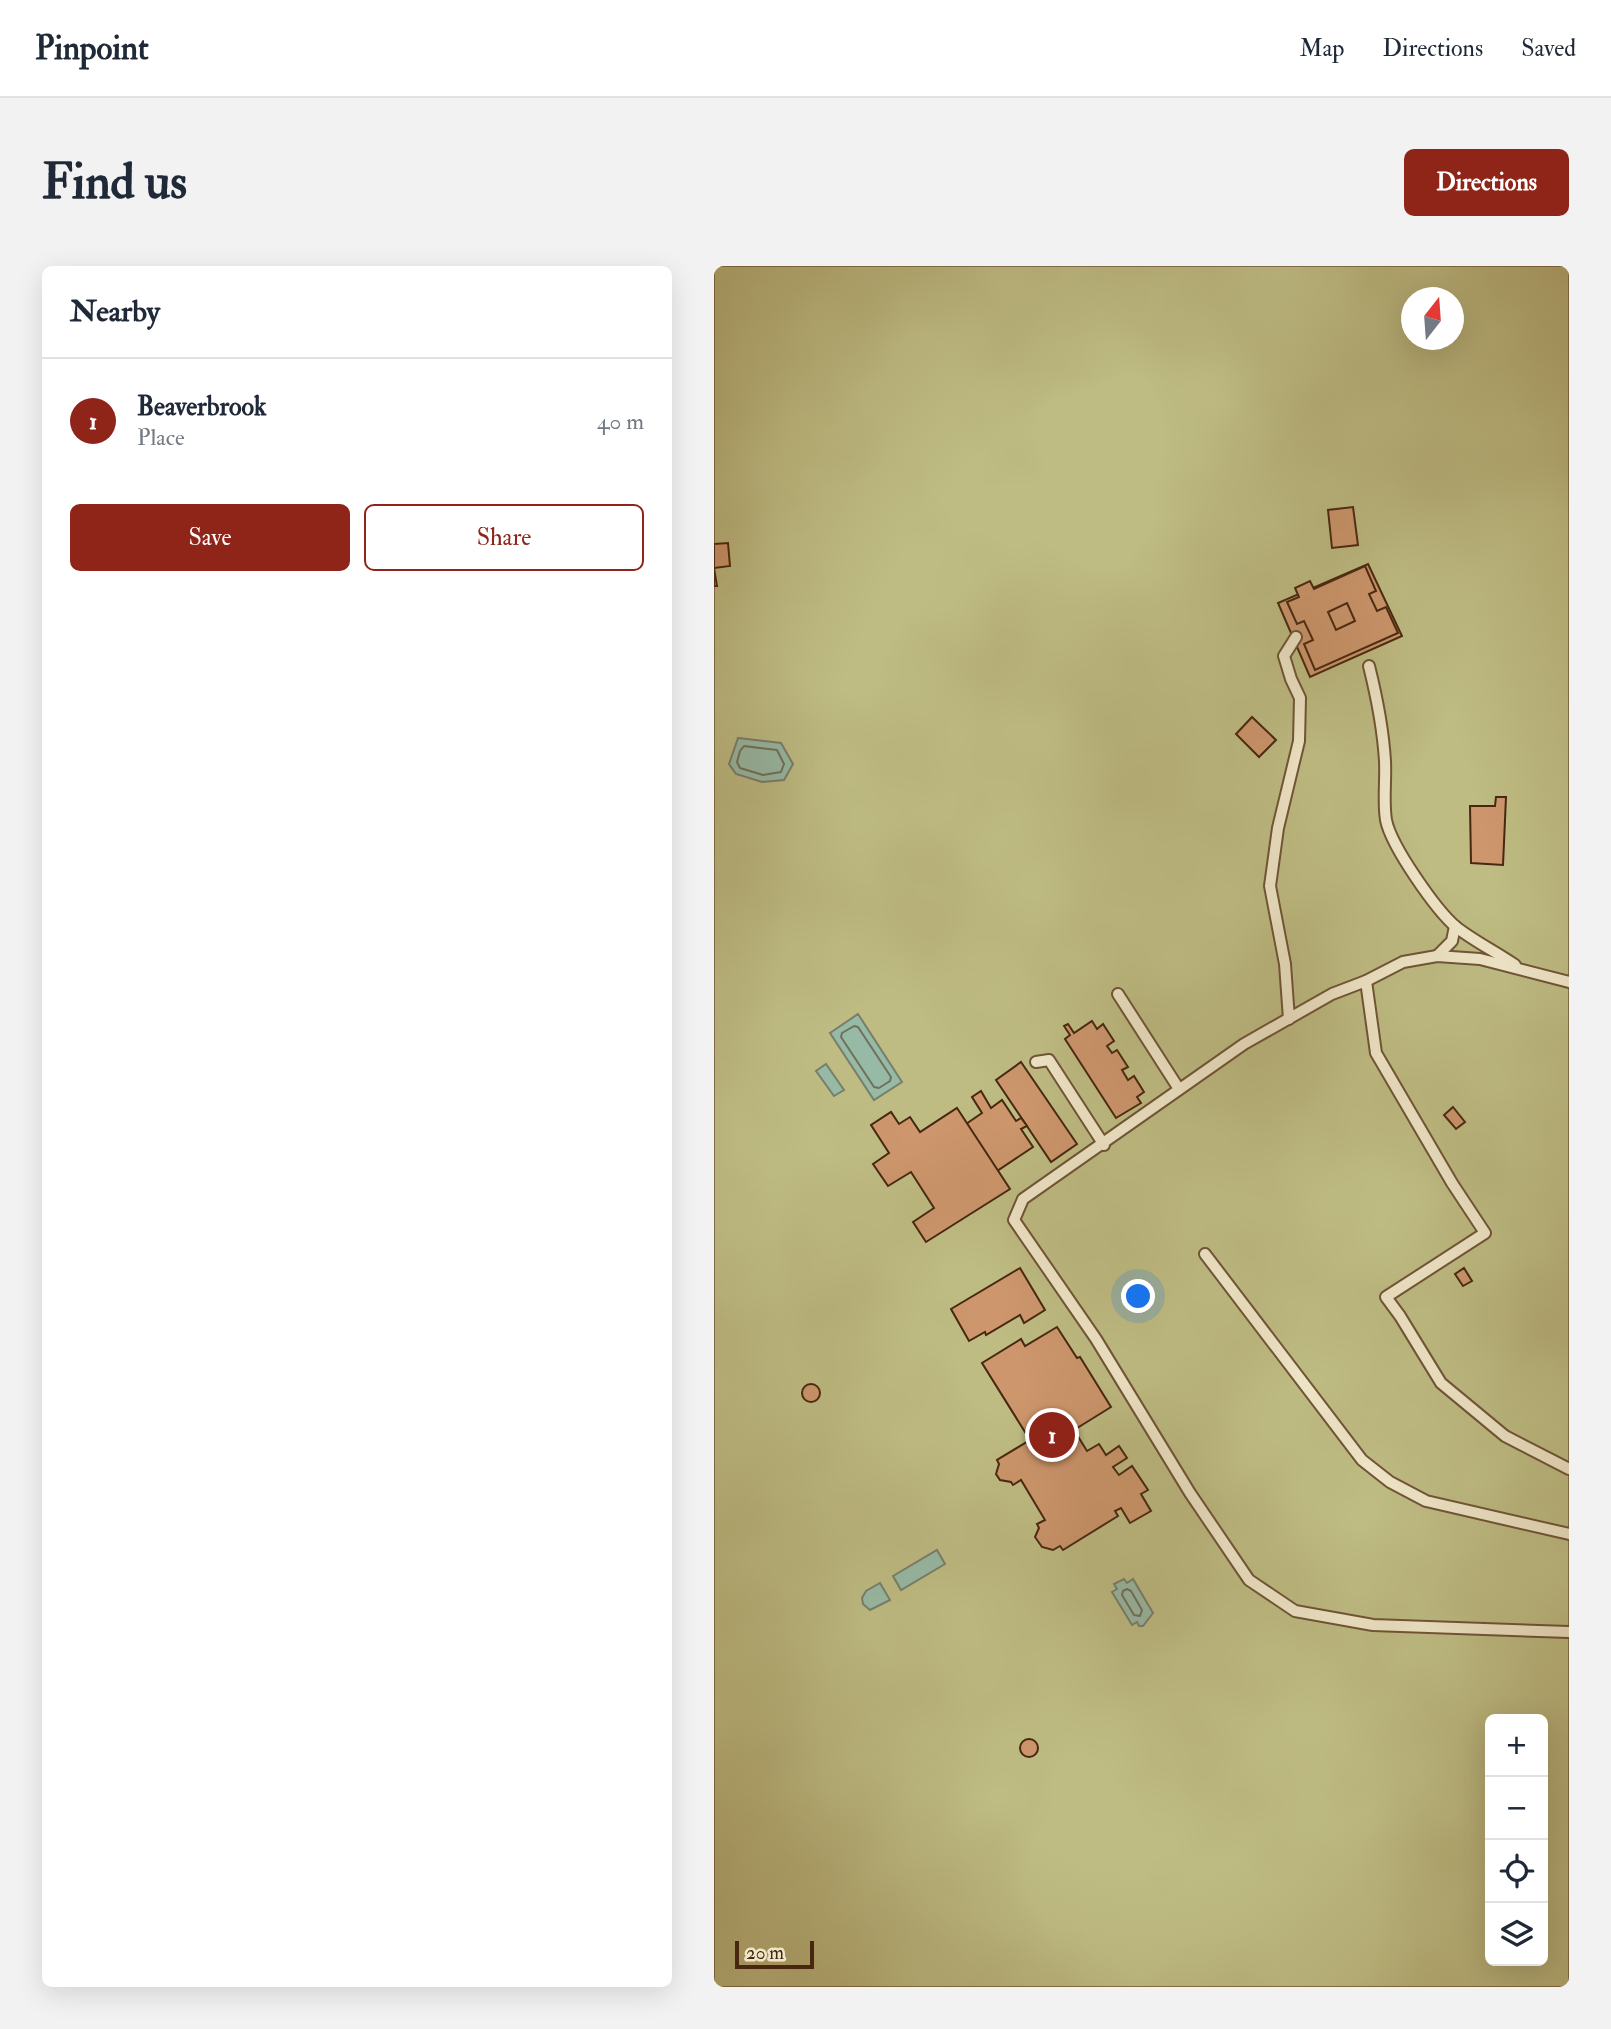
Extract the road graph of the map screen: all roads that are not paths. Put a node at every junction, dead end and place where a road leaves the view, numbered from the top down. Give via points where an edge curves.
1 (1296, 637) dead end
2 (1369, 666) dead end
3 (1455, 926) junction
4 (1437, 956) junction
5 (1521, 969) junction
6 (1366, 981) junction
7 (1569, 982) edge
8 (1118, 994) dead end
9 (1289, 1019) junction
10 (1035, 1062) dead end
11 (1179, 1088) junction
12 (1104, 1144) junction
13 (1205, 1254) dead end
14 (1569, 1469) edge
15 (1569, 1534) edge
16 (1569, 1632) edge

1 - 9 lane via 1284,656 1300,698 1299,741 1278,828 1270,886 1285,964
2 - 3 lane via 1381,716 1386,822 1418,881
3 - 4 lane via 1452,941
3 - 5 lane
4 - 5 lane via 1480,959
4 - 6 lane via 1403,962
5 - 7 lane
6 - 9 lane
6 - 14 lane via 1376,1053 1485,1233 1386,1297 1441,1383 1505,1436
8 - 11 lane
9 - 11 lane
10 - 12 lane via 1049,1060
11 - 12 lane
12 - 16 lane via 1023,1199 1014,1220 1096,1339 1249,1580 1295,1611 1373,1625
13 - 15 lane via 1362,1460 1390,1482 1426,1501

